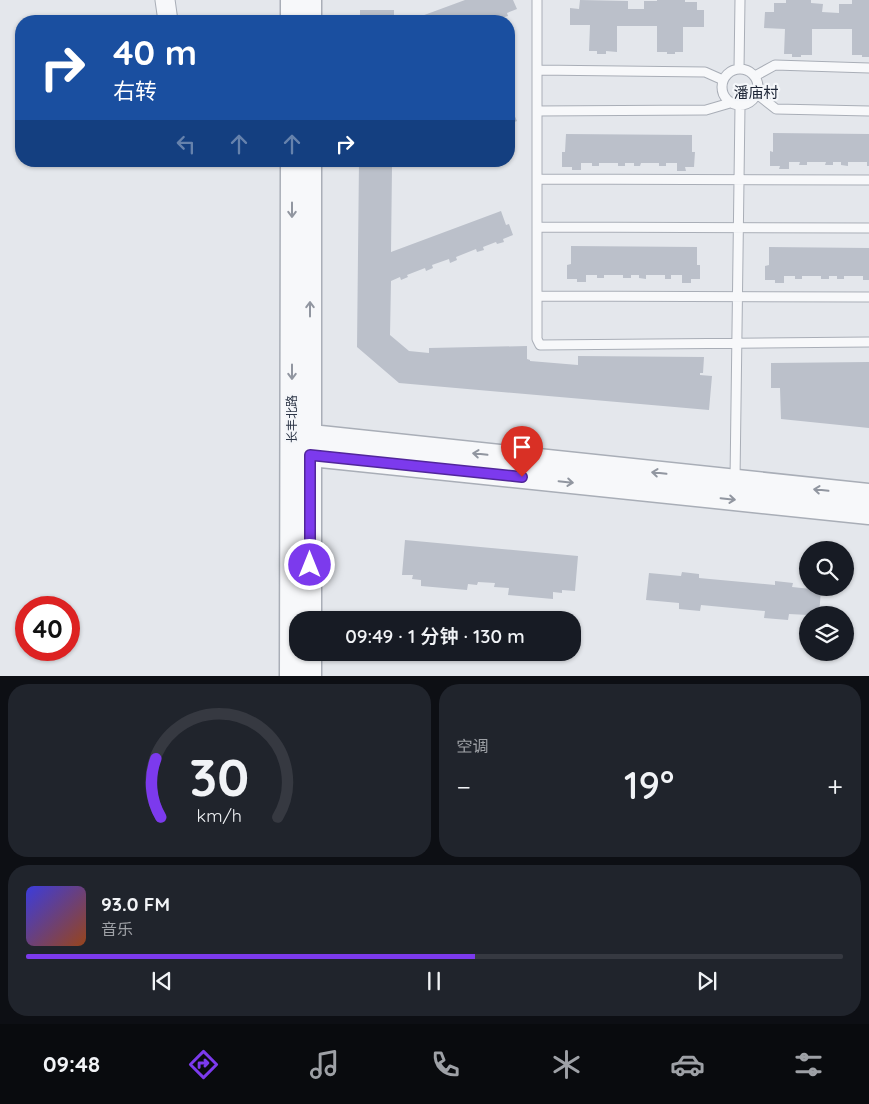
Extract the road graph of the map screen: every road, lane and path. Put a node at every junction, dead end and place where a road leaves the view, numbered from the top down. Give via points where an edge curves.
1 (165, 0) edge
2 (292, 0) edge
3 (310, 0) edge
4 (537, 0) edge
5 (740, 0) edge
6 (167, 15) edge
7 (292, 15) edge
8 (310, 15) edge
9 (869, 68) edge
10 (739, 69) junction
11 (537, 70) junction
12 (754, 76) junction
13 (722, 80) junction
14 (757, 94) junction
15 (730, 103) junction
16 (740, 106) junction
17 (537, 111) junction
18 (869, 111) edge
19 (292, 167) edge
20 (310, 167) edge
21 (537, 180) junction
22 (739, 180) junction
23 (869, 180) edge
24 (537, 227) junction
25 (738, 228) junction
26 (869, 228) edge
27 (537, 296) junction
28 (737, 297) junction
29 (869, 297) edge
30 (869, 342) edge
31 (737, 343) junction
32 (301, 444) junction
33 (735, 481) junction
34 (869, 495) edge
35 (869, 513) edge
36 (310, 611) edge
37 (310, 661) edge
38 (292, 676) edge
39 (310, 676) edge

1 - 6 street
2 - 7 street
3 - 8 street
4 - 11 lane
5 - 10 lane
9 - 12 lane via 775,65
10 - 12 lane
10 - 13 lane via 731,71
11 - 13 lane via 705,72
11 - 17 lane
12 - 14 lane
13 - 15 lane via 722,93
14 - 16 lane via 754,100
14 - 18 lane via 776,109
15 - 16 lane
15 - 17 lane via 706,110
16 - 22 lane
17 - 21 lane
19 -> 32 street, 长丰北路
32 -> 20 street, 长丰北路
21 - 22 lane
21 - 24 lane
22 - 23 lane
22 - 25 lane
24 - 25 lane
24 - 27 lane
25 - 26 lane
25 - 28 lane
27 - 28 lane
27 - 31 lane via 537,339 540,345
28 - 29 lane
28 - 31 lane
30 - 31 lane
31 - 33 lane
33 -> 32 street
32 -> 35 street
32 - 36 street, 长丰北路
32 - 38 street, 长丰北路
34 -> 33 street
37 - 39 street

